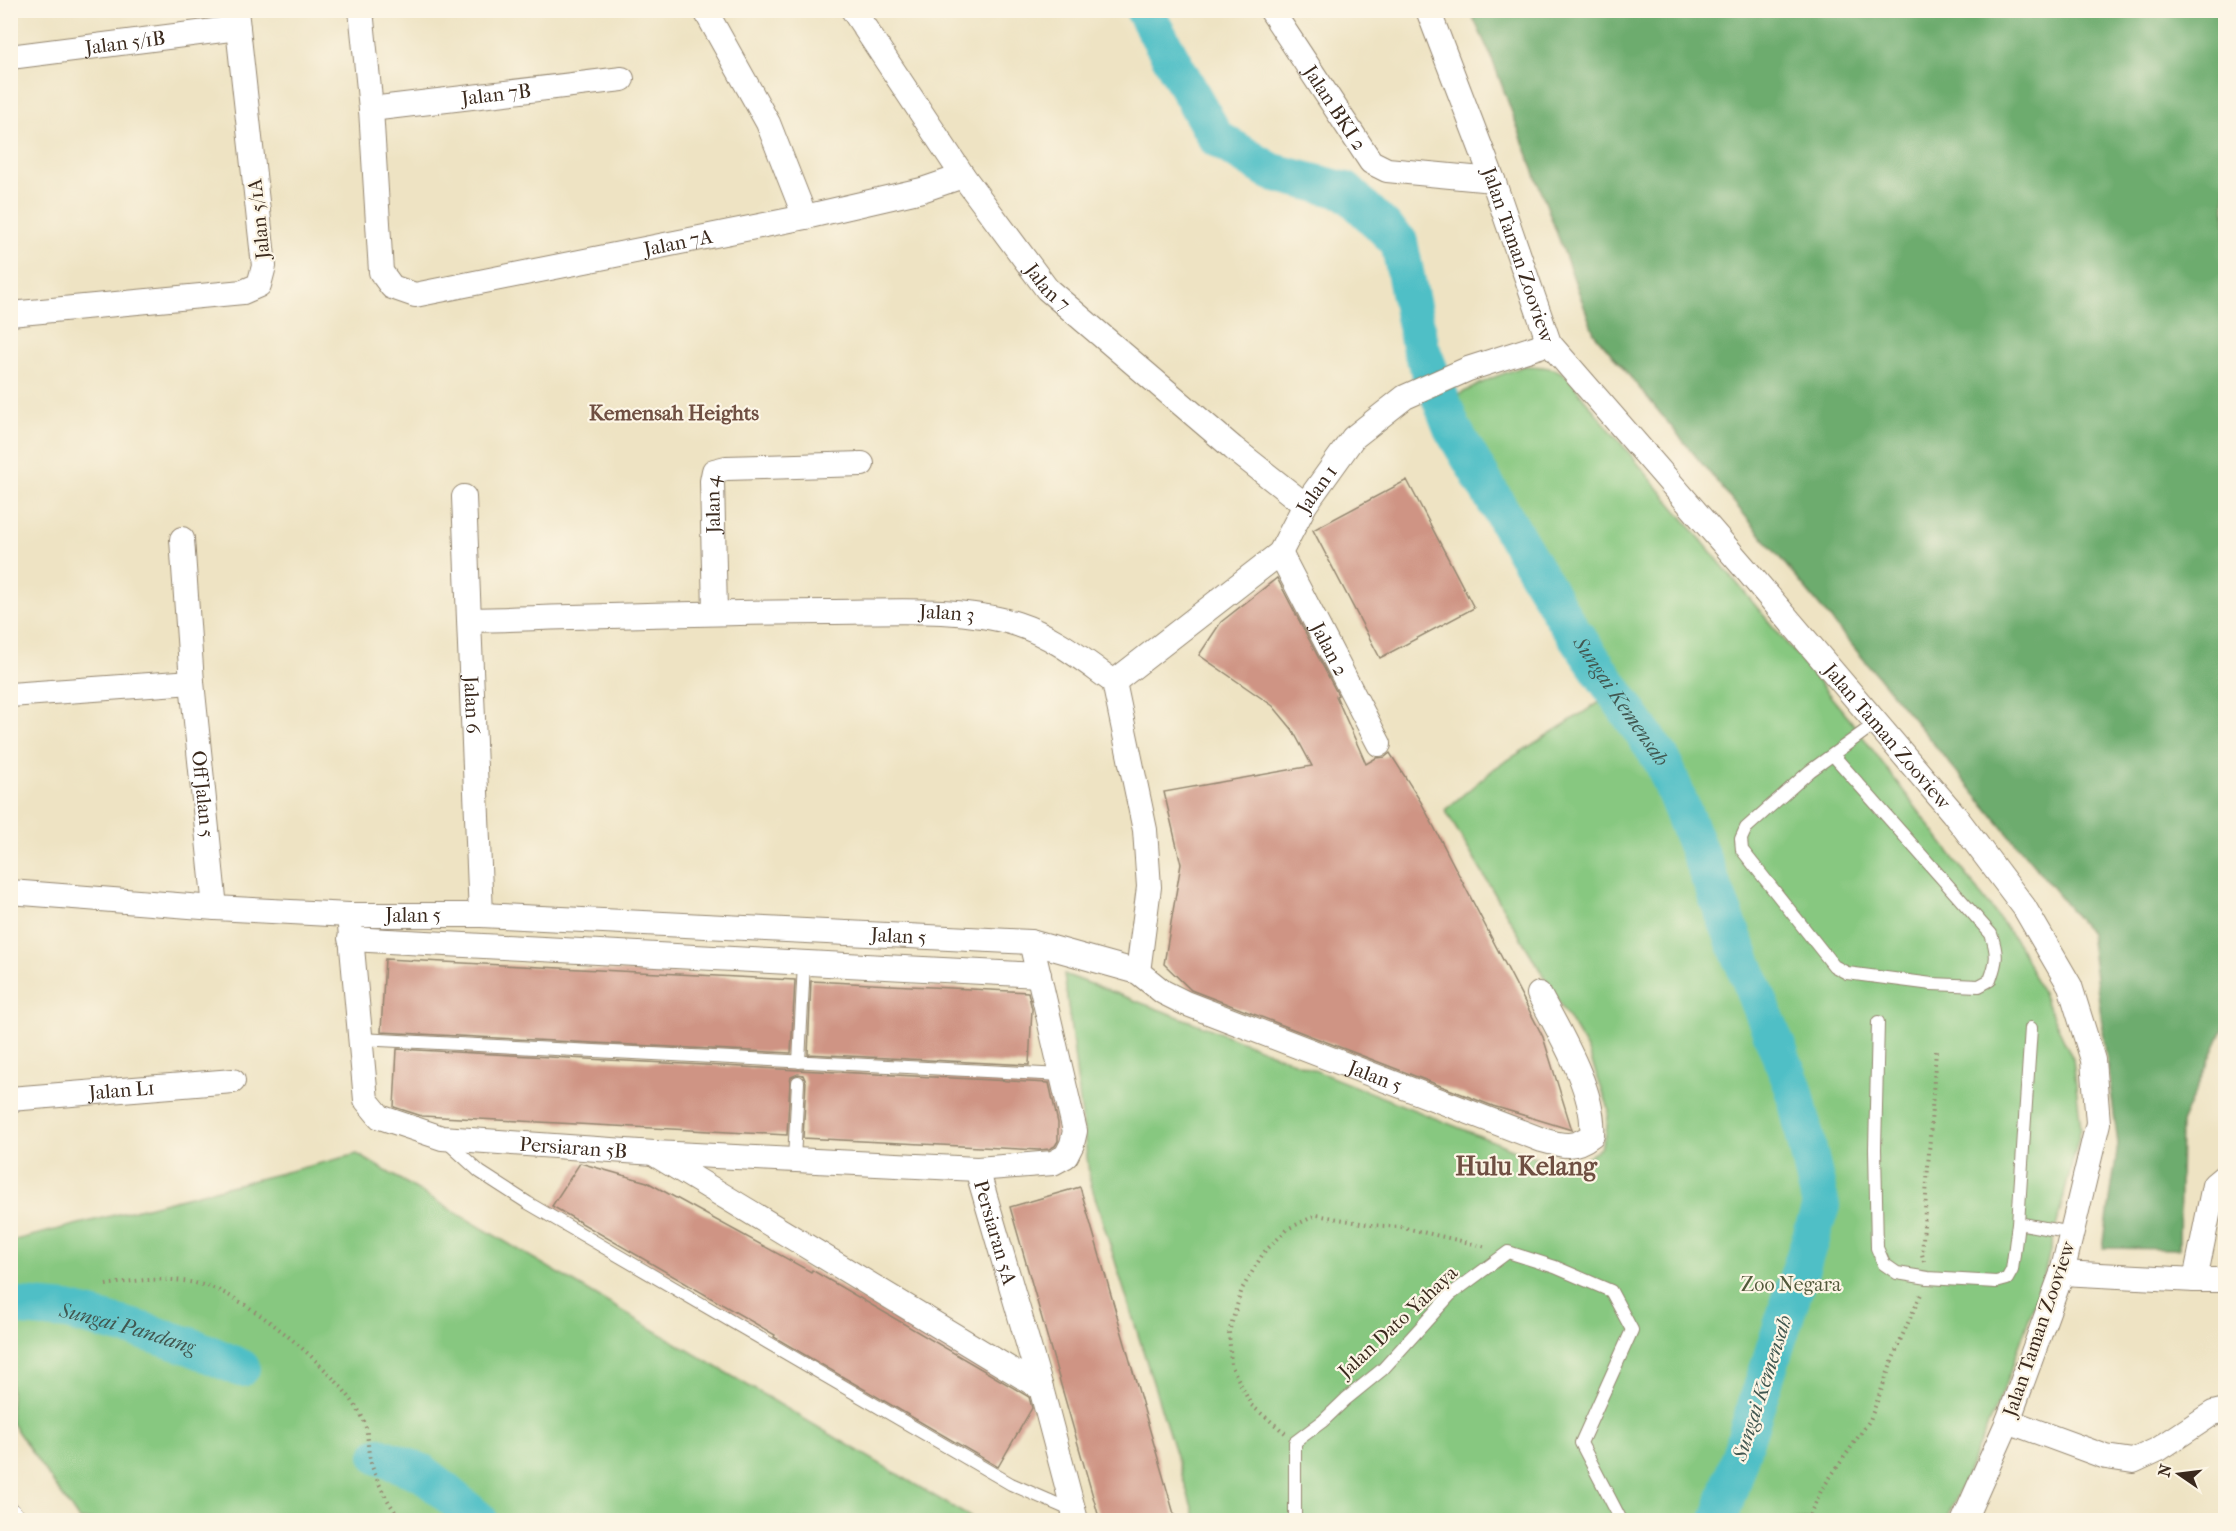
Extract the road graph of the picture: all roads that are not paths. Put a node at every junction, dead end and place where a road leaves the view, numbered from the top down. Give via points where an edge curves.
1 (361, 10) edge
2 (705, 10) edge
3 (852, 10) edge
4 (1271, 10) edge
5 (1428, 10) edge
6 (237, 19) edge
7 (10, 57) edge
8 (622, 79) dead end
9 (371, 108) junction
10 (963, 176) junction
11 (1493, 180) junction
12 (805, 217) junction
13 (10, 314) edge
14 (1549, 343) junction
15 (862, 464) dead end
16 (464, 497) dead end
17 (1305, 505) junction
18 (182, 539) dead end
19 (1280, 553) junction
20 (715, 612) junction
21 (470, 620) junction
22 (192, 682) junction
23 (1114, 682) junction
24 (10, 695) edge
25 (1876, 723) junction
26 (1379, 744) dead end
27 (1833, 755) junction
28 (10, 892) edge
29 (215, 908) junction
30 (349, 915) junction
31 (481, 915) junction
32 (350, 939) junction
33 (1031, 942) junction
34 (804, 963) junction
35 (1138, 972) junction
36 (1039, 975) junction
37 (1539, 994) dead end
38 (1878, 1022) dead end
39 (2031, 1028) dead end
40 (360, 1039) junction
41 (799, 1062) junction
42 (1062, 1075) junction
43 (232, 1081) dead end
44 (798, 1082) dead end
45 (10, 1099) edge
46 (442, 1138) junction
47 (654, 1153) junction
48 (794, 1160) junction
49 (977, 1169) junction
50 (2226, 1175) edge
51 (2018, 1223) junction
52 (2073, 1233) junction
53 (2062, 1273) junction
54 (2195, 1280) junction
55 (2226, 1280) edge
56 (1041, 1388) junction
57 (2226, 1410) edge
58 (2008, 1421) junction
59 (10, 1515) edge
60 (1075, 1516) edge
61 (14, 1521) edge
62 (1295, 1521) edge
63 (1621, 1521) edge
64 (1964, 1521) edge

1 - 9 street
2 - 12 street via 768,123
3 - 10 street, Jalan 7
4 - 11 street, Jalan BKI 2 via 1371,162 1387,170
5 - 11 street, Jalan Taman Zooview
6 - 7 street, Jalan 5/1B
6 - 13 street, Jalan 5/1A via 264,266 259,285 243,292
8 - 9 street, Jalan 7B
9 - 12 street, Jalan 7A via 381,272 392,287 415,295
10 - 12 street, Jalan 7A via 922,190
10 - 17 street, Jalan 7 via 1047,290
11 - 14 street, Jalan Taman Zooview
14 - 17 street, Jalan 1 via 1468,369 1405,398 1353,438
14 - 25 street, Jalan Taman Zooview
15 - 20 street, Jalan 4 via 714,471
16 - 21 street, Jalan 6
17 - 19 street, Jalan 1
18 - 22 street, Off Jalan 5
19 - 23 street, Jalan 1
19 - 26 street, Jalan 2
20 - 21 street, Jalan 3
20 - 23 street, Jalan 3 via 921,611 974,616 1016,624 1051,638
21 - 31 street, Jalan 6
22 - 24 street
22 - 29 street, Off Jalan 5
23 - 35 street via 1145,830 1149,887
25 - 27 lane
25 - 52 street, Jalan Taman Zooview via 1953,813 2024,907 2070,986 2093,1060 2098,1123
27 - 27 lane via 1746,828 1742,850 1834,966 1847,973 1932,984 1979,986 1990,980 1997,950 1991,934
28 - 29 street, Jalan 5
29 - 30 street, Jalan 5
30 - 31 street, Jalan 5
30 - 32 street, Persiaran 5B
31 - 33 street, Jalan 5
32 - 34 street, Jalan 5
32 - 40 street, Persiaran 5B
33 - 35 street, Jalan 5
33 - 36 street, Persiaran 5A
34 - 36 street, Jalan 5
34 - 41 lane
35 - 37 street, Jalan 5 via 1185,1003 1542,1140 1580,1144 1592,1135 1593,1128 1585,1089
36 - 42 street, Persiaran 5A
38 - 51 lane via 1877,1248 1884,1264 1897,1272 1928,1278 1996,1282 2007,1279 2012,1270
39 - 51 lane
40 - 41 lane
40 - 46 street, Persiaran 5B via 366,1100 380,1117
41 - 42 lane
42 - 49 street, Persiaran 5A via 1075,1131 1066,1156 1047,1164
43 - 45 street, Jalan L1
44 - 48 lane
46 - 47 street, Persiaran 5B
46 - 60 lane via 480,1172 528,1203 1011,1484
47 - 48 street, Persiaran 5B
47 - 56 street
48 - 49 street, Persiaran 5B
49 - 56 street, Persiaran 5A
50 - 54 street via 2214,1185
51 - 52 lane
52 - 53 street, Jalan Taman Zooview
53 - 54 street
53 - 58 street, Jalan Taman Zooview
54 - 55 street
56 - 60 street, Persiaran 5A
57 - 58 street via 2213,1413 2159,1449 2133,1461 2106,1457
58 - 64 street, Jalan Taman Zooview
59 - 61 street
62 - 63 lane, Jalan Dato Yahaya via 1295,1442 1383,1369 1450,1295 1508,1252 1555,1267 1611,1292 1632,1330 1581,1443

